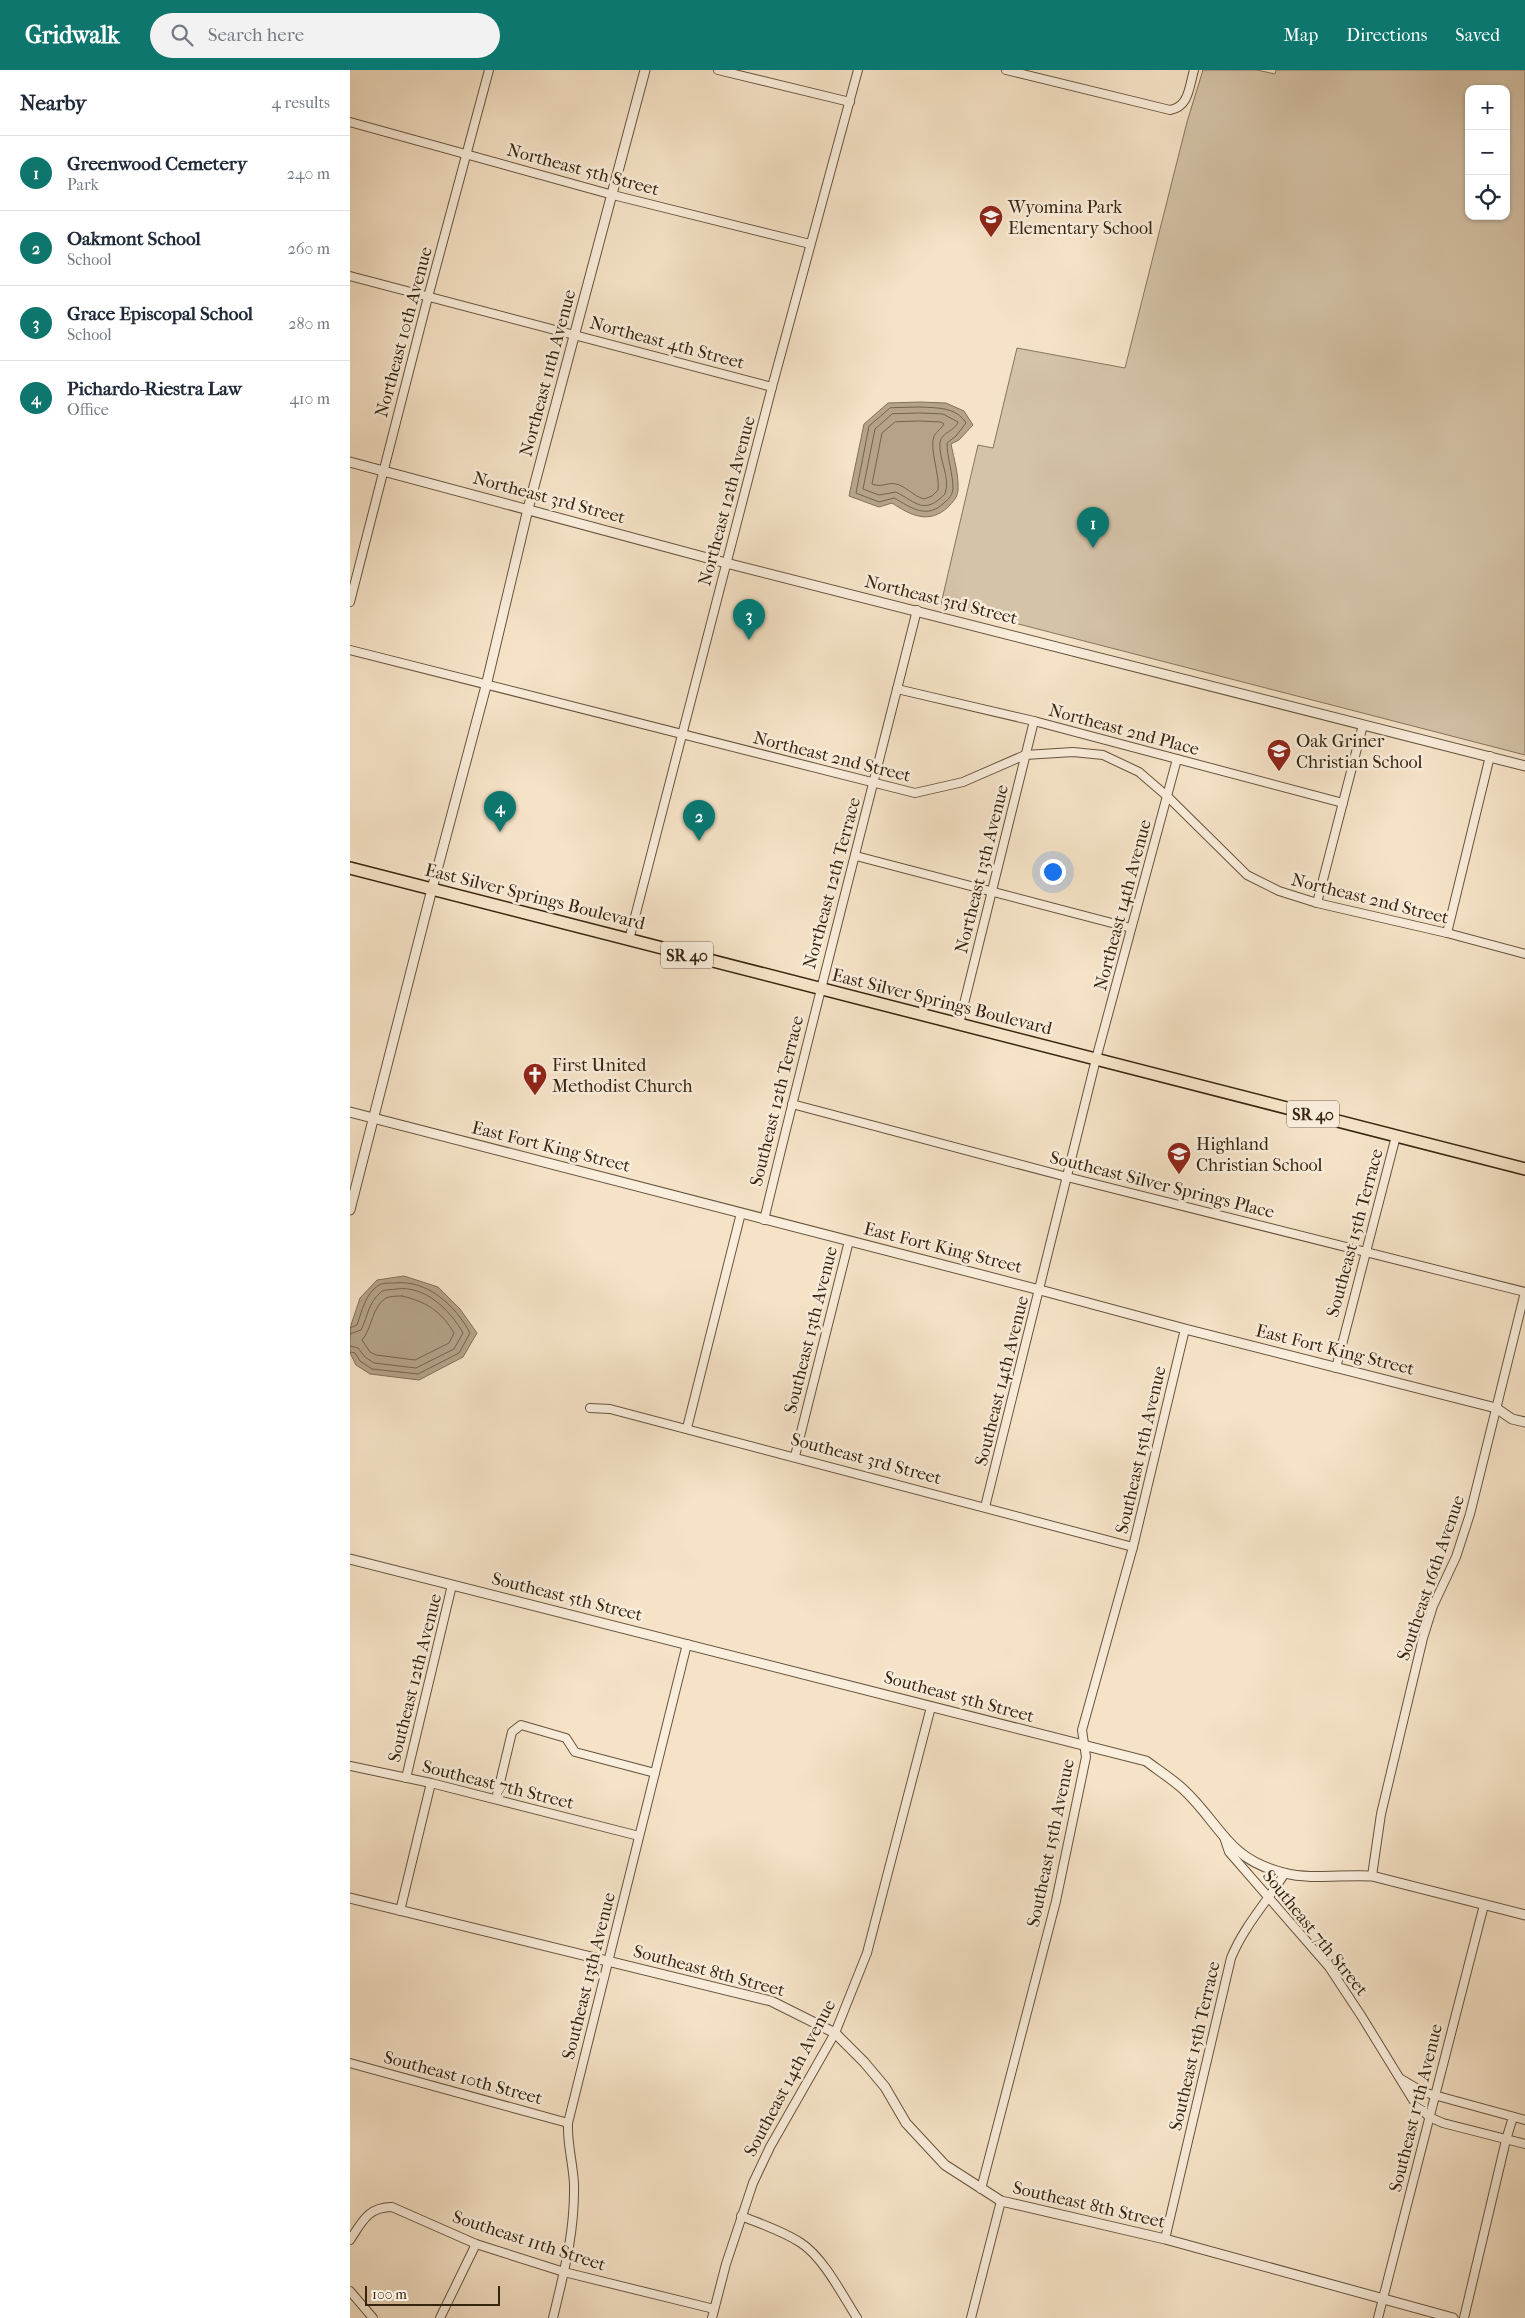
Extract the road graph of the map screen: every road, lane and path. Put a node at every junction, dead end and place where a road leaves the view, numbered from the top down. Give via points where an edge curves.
1 (489, 70) edge
2 (645, 70) edge
3 (718, 70) edge
4 (858, 70) edge
5 (1006, 70) edge
6 (1194, 70) edge
7 (850, 102) junction
8 (350, 122) edge
9 (466, 154) junction
10 (613, 195) junction
11 (810, 244) junction
12 (350, 276) edge
13 (428, 296) junction
14 (576, 335) junction
15 (772, 387) junction
16 (350, 462) edge
17 (383, 471) junction
18 (528, 509) junction
19 (726, 563) junction
20 (350, 602) edge
21 (917, 610) junction
22 (350, 650) edge
23 (486, 686) junction
24 (897, 689) junction
25 (1034, 721) junction
26 (1363, 725) junction
27 (683, 735) junction
28 (1103, 739) junction
29 (1025, 755) junction
30 (1099, 755) junction
31 (1490, 756) junction
32 (1176, 759) junction
33 (1525, 766) edge
34 (874, 784) junction
35 (1168, 797) junction
36 (1343, 803) junction
37 (856, 856) junction
38 (350, 868) edge
39 (432, 888) junction
40 (992, 890) junction
41 (1317, 903) junction
42 (1131, 928) junction
43 (1446, 933) junction
44 (629, 940) junction
45 (1525, 954) edge
46 (820, 988) junction
47 (959, 1024) junction
48 (1096, 1059) junction
49 (792, 1104) junction
50 (350, 1112) edge
51 (375, 1118) junction
52 (1396, 1136) junction
53 (1525, 1169) edge
54 (1068, 1177) junction
55 (350, 1210) edge
56 (741, 1213) junction
57 (764, 1220) junction
58 (848, 1241) junction
59 (1365, 1252) junction
60 (1040, 1290) junction
61 (1525, 1292) edge
62 (1185, 1329) junction
63 (1336, 1368) junction
64 (590, 1408) dead end
65 (1496, 1408) junction
66 (1525, 1422) edge
67 (687, 1428) junction
68 (795, 1456) junction
69 (985, 1507) junction
70 (1133, 1547) junction
71 (350, 1559) edge
72 (452, 1586) junction
73 (687, 1644) junction
74 (931, 1706) junction
75 (1086, 1747) junction
76 (350, 1766) edge
77 (655, 1773) junction
78 (406, 1778) junction
79 (431, 1783) junction
80 (496, 1799) junction
81 (639, 1836) junction
82 (1223, 1836) junction
83 (1285, 1873) junction
84 (1372, 1876) junction
85 (350, 1898) edge
86 (1269, 1898) junction
87 (1484, 1905) junction
88 (400, 1911) junction
89 (1525, 1915) edge
90 (608, 1960) junction
91 (835, 2033) junction
92 (350, 2063) edge
93 (1398, 2077) junction
94 (1434, 2095) junction
95 (1428, 2117) junction
96 (1513, 2117) junction
97 (1525, 2120) edge
98 (568, 2123) junction
99 (1506, 2140) junction
100 (1525, 2144) edge
101 (982, 2189) junction
102 (1001, 2200) junction
103 (741, 2216) junction
104 (350, 2240) edge
105 (1164, 2240) junction
106 (476, 2244) junction
107 (564, 2272) junction
108 (350, 2290) edge
109 (1382, 2300) junction
110 (714, 2309) junction
111 (373, 2318) edge
112 (440, 2318) edge
113 (553, 2318) edge
114 (712, 2318) edge
115 (857, 2318) edge
116 (971, 2318) edge
117 (1378, 2318) edge
118 (1453, 2318) edge
119 (1464, 2318) edge

1 - 9 street, Northeast 10th Avenue
2 - 10 street, Northeast 11th Avenue
3 - 7 street
4 - 7 street, Northeast 12th Avenue
5 - 6 street via 1165,109 1179,108 1185,102
7 - 11 street, Northeast 12th Avenue
8 - 9 street, Northeast 5th Street
9 - 10 street, Northeast 5th Street
9 - 13 street, Northeast 10th Avenue
10 - 11 street, Northeast 5th Street
10 - 14 street, Northeast 11th Avenue
11 - 15 street, Northeast 12th Avenue
12 - 13 street, Northeast 4th Street
13 - 14 street, Northeast 4th Street
13 - 17 street, Northeast 10th Avenue
14 - 15 street, Northeast 4th Street
14 - 18 street, Northeast 11th Avenue
15 - 19 street, Northeast 12th Avenue
16 - 17 street, Northeast 3rd Street
17 - 18 street, Northeast 3rd Street
17 - 20 street, Northeast 10th Avenue
18 - 19 street, Northeast 3rd Street
18 - 23 street, Northeast 11th Avenue
19 - 21 street, Northeast 3rd Street
19 - 27 street, Northeast 12th Avenue
21 - 24 street, Northeast 12th Terrace
21 - 26 street, Northeast 3rd Street
22 - 23 street, Northeast 2nd Street
23 - 27 street, Northeast 2nd Street
23 - 39 street, Northeast 11th Avenue
24 - 25 street, Northeast 2nd Place
24 - 34 street, Northeast 12th Terrace
25 - 28 street, Northeast 2nd Place
25 - 29 street, Northeast 13th Avenue
26 - 31 street, Northeast 3rd Street
26 - 36 street
27 - 34 street, Northeast 2nd Street
27 - 44 street, Northeast 12th Avenue
28 - 30 street
28 - 32 street, Northeast 2nd Place
29 - 30 street, Northeast 2nd Street via 1072,752
29 - 34 street, Northeast 2nd Street via 963,782 915,793
29 - 40 street, Northeast 13th Avenue
30 - 35 street, Northeast 2nd Street via 1139,772
31 - 33 street, Northeast 3rd Street
31 - 43 street
32 - 35 street, Northeast 14th Avenue
32 - 36 street, Northeast 2nd Place
34 - 37 street, Northeast 12th Terrace
35 - 41 street, Northeast 2nd Street via 1247,875 1279,891
35 - 42 street, Northeast 14th Avenue
36 - 41 street
37 - 40 street
37 - 46 street, Northeast 12th Terrace
38 - 39 main road, East Silver Springs Boulevard / SR 40
39 - 44 main road, East Silver Springs Boulevard / SR 40
39 - 51 street, Northeast 11th Avenue
40 - 42 street
40 - 47 street, Northeast 13th Avenue
41 - 43 street, Northeast 2nd Street
42 - 48 street, Northeast 14th Avenue
43 - 45 street, Northeast 2nd Street
44 - 46 main road, East Silver Springs Boulevard / SR 40
46 - 47 main road, East Silver Springs Boulevard / SR 40
46 - 49 street, Southeast 12th Terrace
47 - 48 main road, East Silver Springs Boulevard / SR 40
48 - 52 main road, East Silver Springs Boulevard / SR 40
48 - 54 street, Southeast 14th Avenue
49 - 54 street, Southeast Silver Springs Place
49 - 57 street, Southeast 12th Terrace
50 - 51 street, East Fort King Street
51 - 55 street, Northeast 11th Avenue
51 - 56 street, East Fort King Street
52 - 53 main road, East Silver Springs Boulevard / SR 40
52 - 59 street, Southeast 15th Terrace
54 - 59 street, Southeast Silver Springs Place
54 - 60 street, Southeast 14th Avenue
56 - 57 street, East Fort King Street
56 - 67 street
57 - 58 street, East Fort King Street
58 - 60 street, East Fort King Street
58 - 68 street, Southeast 13th Avenue
59 - 61 street, Southeast Silver Springs Place
59 - 63 street, Southeast 15th Terrace
60 - 62 street, East Fort King Street
60 - 69 street, Southeast 14th Avenue
61 - 65 street, Southeast 16th Avenue
62 - 63 street, East Fort King Street
62 - 70 street, Southeast 15th Avenue
63 - 65 street, East Fort King Street
64 - 67 street, Southeast 3rd Street via 610,1409
65 - 66 street, East Fort King Street via 1512,1419
65 - 84 street, Southeast 16th Avenue via 1470,1514 1424,1638 1381,1814
67 - 68 street, Southeast 3rd Street
68 - 69 street, Southeast 3rd Street
69 - 70 street, Southeast 3rd Street
70 - 75 street, Southeast 15th Avenue via 1082,1730
71 - 72 street, Southeast 5th Street
72 - 73 street, Southeast 5th Street
72 - 78 street, Southeast 12th Avenue
73 - 74 street, Southeast 5th Street
73 - 77 street, Southeast 13th Avenue
74 - 75 street, Southeast 5th Street
74 - 91 street, Southeast 14th Avenue via 867,1953
75 - 82 street, Southeast 5th Street via 1146,1761 1183,1789
75 - 101 street, Southeast 15th Avenue via 1056,1901
76 - 78 street, Southeast 7th Street
77 - 80 street via 575,1752 566,1738 521,1725 512,1732
77 - 81 street, Southeast 13th Avenue
78 - 79 street, Southeast 7th Street
79 - 80 street, Southeast 7th Street
79 - 88 street
80 - 81 street, Southeast 7th Street
81 - 90 street, Southeast 13th Avenue
82 - 83 street, Southeast 5th Street via 1236,1851 1258,1865
82 - 86 street, Southeast 7th Street via 1229,1852
83 - 84 street, Southeast 5th Street
83 - 86 street, Southeast 15th Terrace
84 - 87 street, Southeast 5th Street
85 - 88 street, Southeast 8th Street
86 - 93 street, Southeast 7th Street via 1328,1968
86 - 105 street, Southeast 15th Terrace via 1246,1927 1231,1958
87 - 89 street, Southeast 5th Street
87 - 94 street, Southeast 17th Avenue
88 - 90 street, Southeast 8th Street
90 - 91 street, Southeast 8th Street via 771,2001
90 - 98 street, Southeast 13th Avenue
91 - 101 street, Southeast 8th Street via 885,2087 906,2122 945,2165
91 - 103 street, Southeast 14th Avenue via 770,2147
92 - 98 street, Southeast 10th Street
93 - 94 street, Southeast 7th Street via 1416,2089
93 - 95 street, Southeast 7th Street
94 - 95 street, Southeast 17th Avenue
94 - 96 street, Southeast 7th Street
95 - 99 street, Southeast 7th Street
95 - 109 street, Southeast 17th Avenue
96 - 97 street, Southeast 7th Street
96 - 99 street
98 - 107 street, Southeast 13th Avenue via 567,2141 574,2183 573,2233
99 - 100 street, Southeast 7th Street
99 - 119 street
101 - 102 street, Southeast 8th Street
102 - 105 street, Southeast 8th Street
102 - 116 street
103 - 110 street, Southeast 14th Avenue
103 - 115 street via 803,2244 829,2273
104 - 106 street, Southeast 11th Street via 365,2217 379,2207 392,2207
105 - 109 street, Southeast 8th Street
106 - 107 street, Southeast 11th Street
106 - 112 street
107 - 110 street, Southeast 11th Street
107 - 113 street, Southeast 13th Avenue
108 - 111 street
109 - 117 street, Southeast 17th Avenue
109 - 118 street, Southeast 8th Street
110 - 114 street, Southeast 14th Avenue

